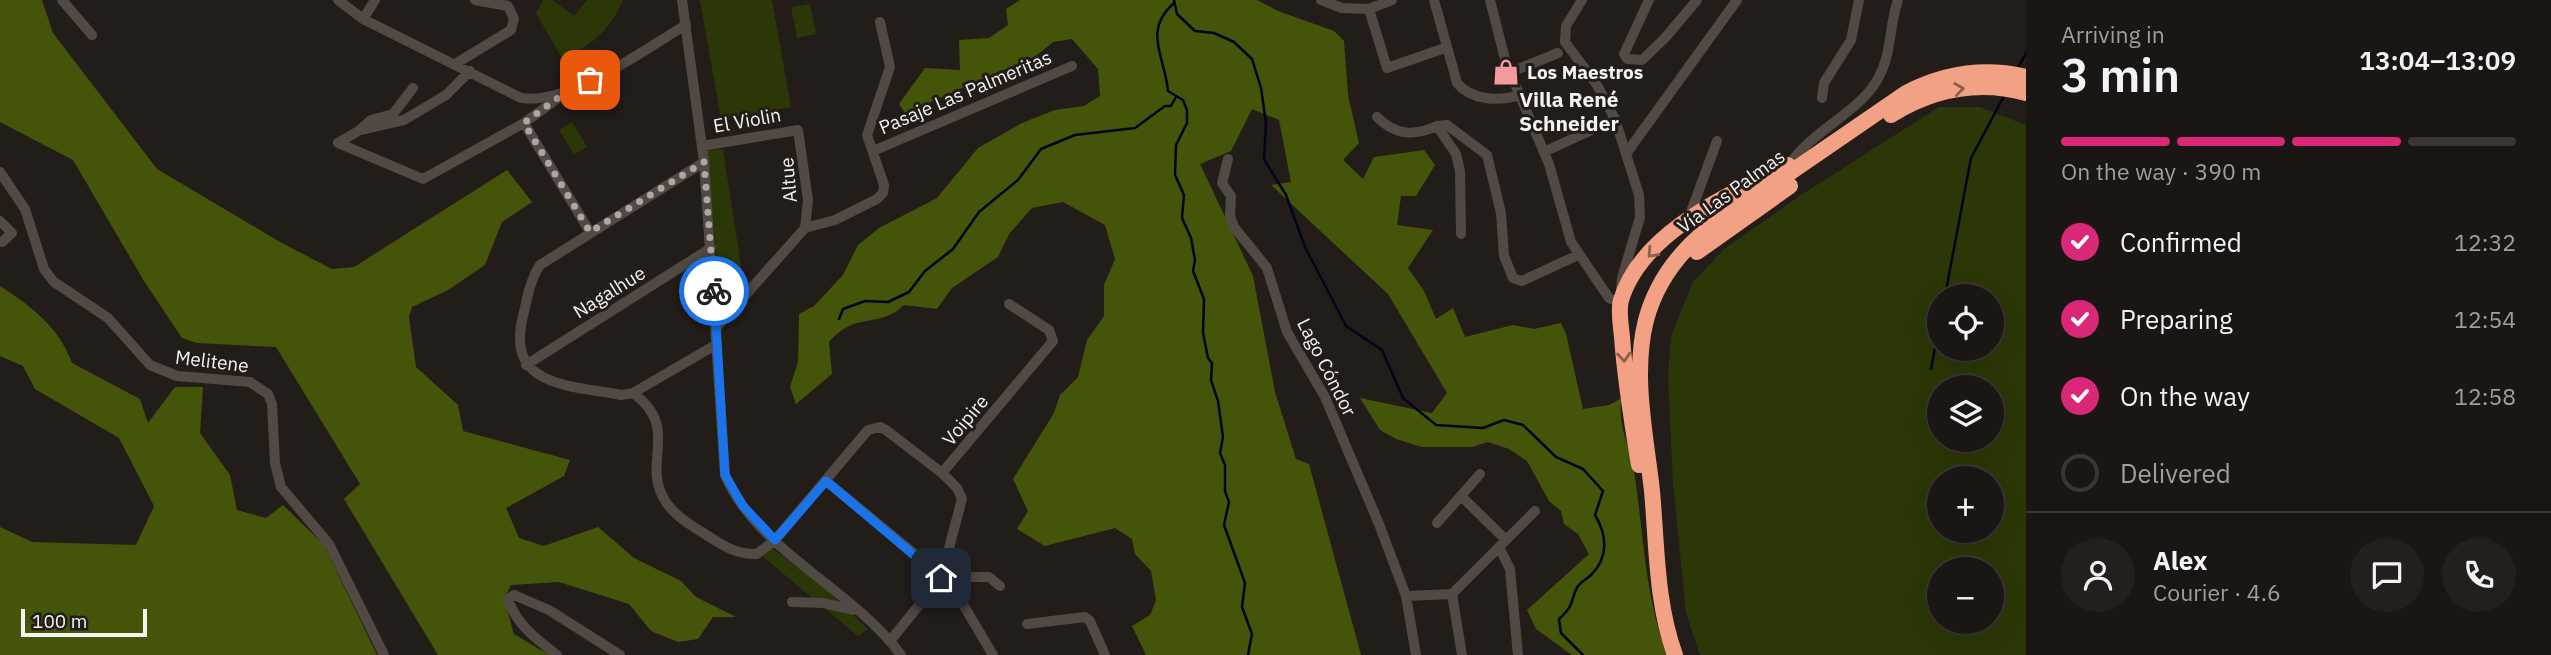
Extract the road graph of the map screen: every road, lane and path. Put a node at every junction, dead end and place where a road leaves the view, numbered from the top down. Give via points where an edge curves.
1 (62, 0) edge
2 (338, 0) edge
3 (375, 0) edge
4 (475, 0) edge
5 (682, 0) edge
6 (1321, 0) edge
7 (1392, 0) edge
8 (1434, 0) edge
9 (1490, 0) edge
10 (1582, 0) edge
11 (1649, 0) edge
12 (1697, 0) edge
13 (1737, 0) edge
14 (1859, 0) edge
15 (1898, 0) edge
16 (1369, 9) junction
17 (363, 19) junction
18 (880, 22) dead end
19 (685, 25) junction
20 (92, 36) dead end
21 (1445, 48) junction
22 (1563, 51) junction
23 (456, 64) junction
24 (1072, 66) dead end
25 (470, 71) junction
26 (1511, 72) junction
27 (2026, 77) edge
28 (413, 88) dead end
29 (2026, 93) edge
30 (562, 95) junction
31 (1519, 95) junction
32 (1822, 98) dead end
33 (1377, 117) dead end
34 (1615, 119) junction
35 (524, 123) junction
36 (1437, 126) junction
37 (1854, 126) junction
38 (360, 130) junction
39 (798, 130) joint
40 (1717, 141) dead end
41 (702, 146) junction
42 (1628, 150) junction
43 (873, 151) junction
44 (1544, 152) junction
45 (1228, 159) dead end
46 (704, 162) junction
47 (1790, 164) junction
48 (0, 172) edge
49 (1688, 220) junction
50 (0, 221) edge
51 (805, 228) junction
52 (590, 232) junction
53 (1461, 234) dead end
54 (2, 242) edge
55 (711, 248) junction
56 (1578, 255) junction
57 (1620, 303) junction
58 (1009, 304) dead end
59 (717, 327) junction
60 (717, 344) junction
61 (526, 365) junction
62 (633, 393) junction
63 (942, 473) junction
64 (1480, 474) dead end
65 (826, 481) junction
66 (1461, 496) junction
67 (1535, 510) dead end
68 (1437, 523) dead end
69 (775, 540) junction
70 (1503, 543) junction
71 (1658, 560) junction
72 (946, 581) junction
73 (999, 586) dead end
74 (1452, 594) junction
75 (1406, 596) junction
76 (792, 602) dead end
77 (856, 610) junction
78 (1027, 624) dead end
79 (890, 641) junction
80 (384, 655) edge
81 (557, 655) edge
82 (620, 655) edge
83 (901, 655) edge
84 (993, 655) edge
85 (1105, 655) edge
86 (1416, 655) edge
87 (1462, 655) edge
88 (1518, 655) edge
89 (1675, 655) edge
90 (1686, 655) edge

1 - 20 street
2 - 17 street
3 - 17 street
4 - 23 street via 508,6 514,19 511,30
5 - 19 street
6 - 16 street via 1342,8
7 - 16 street
8 - 21 street
9 - 26 street
10 - 22 street via 1564,31
11 - 12 street via 1624,54 1628,59 1642,60
13 - 42 street
14 - 32 street via 1850,40 1824,83
15 - 47 street via 1888,59 1874,86 1803,145
16 - 21 street via 1387,68
17 - 23 street
18 - 43 street via 890,66 867,129
19 - 30 street
19 - 41 street
21 - 31 street via 1463,90 1496,99
22 - 26 street
22 - 34 street via 1597,85
23 - 25 street
24 - 43 street, Pasaje Las Palmeritas
25 - 30 street via 521,98
25 - 38 street via 446,95 404,120
26 - 31 street
27 - 37 highway, Vía Las Palmas via 1988,72 1946,77 1906,93
28 - 38 street via 393,114 371,120
90 -> 29 highway, Vía Las Palmas via 1670,593 1650,375 1655,323 1671,287 1686,264 1717,236 1906,105 1959,88 1987,86
30 - 35 street
31 - 44 street
33 - 36 street via 1402,134
34 - 42 street
34 - 44 street
35 - 38 street via 423,179 338,144
35 - 52 street
36 - 53 street via 1456,154
36 - 56 street via 1447,125 1487,155 1501,213 1503,256 1513,278 1522,281
37 - 47 highway
37 - 71 highway, Vía Las Palmas via 1697,238 1668,271 1654,296 1640,365
39 - 41 street, El Violin
39 - 51 street, Altue via 808,200
40 - 49 street
41 - 46 street
42 - 57 street via 1641,208
43 - 51 street via 884,185 877,200
44 - 56 street
45 - 75 street, Lago Cóndor via 1222,183 1231,196 1230,216 1267,268 1287,332 1334,417
46 - 52 street
46 - 55 street
47 - 49 highway via 1731,192
48 - 80 street, Melitene via 25,209 44,269 54,282 108,318 150,365 177,376 250,382 268,394 281,487 329,544
49 -> 57 highway via 1650,254
50 - 54 street via 12,233
51 - 59 street
52 - 61 street via 536,272 517,339
55 - 59 street
55 - 61 street, Nagalhue
56 - 57 street via 1609,298
57 -> 71 highway via 1630,412
58 - 63 street, Voipire via 1049,330 1052,344
59 - 60 street
60 - 62 street
60 - 69 street via 725,475 743,506
61 - 62 street via 548,379 621,395
62 - 69 street via 647,403 657,421 659,486 671,508 729,549 746,555 757,554
63 - 65 street, Voipire via 886,430 874,428 856,442
63 - 72 street via 962,499
64 - 66 street
65 - 69 street, Voipire
65 - 72 street
66 - 68 street
66 - 70 street
67 - 70 street
69 - 77 street
70 - 74 street
70 - 88 street
71 - 89 highway, Vía Las Palmas via 1664,616
72 - 73 street via 989,577
72 - 79 street
72 - 84 street
74 - 75 street
74 - 87 street
75 - 86 street, Lago Cóndor
76 - 77 street
77 - 79 street
78 - 85 street via 1085,617
79 - 83 street
81 - 82 street via 534,638 513,613 508,599 514,595 550,610

